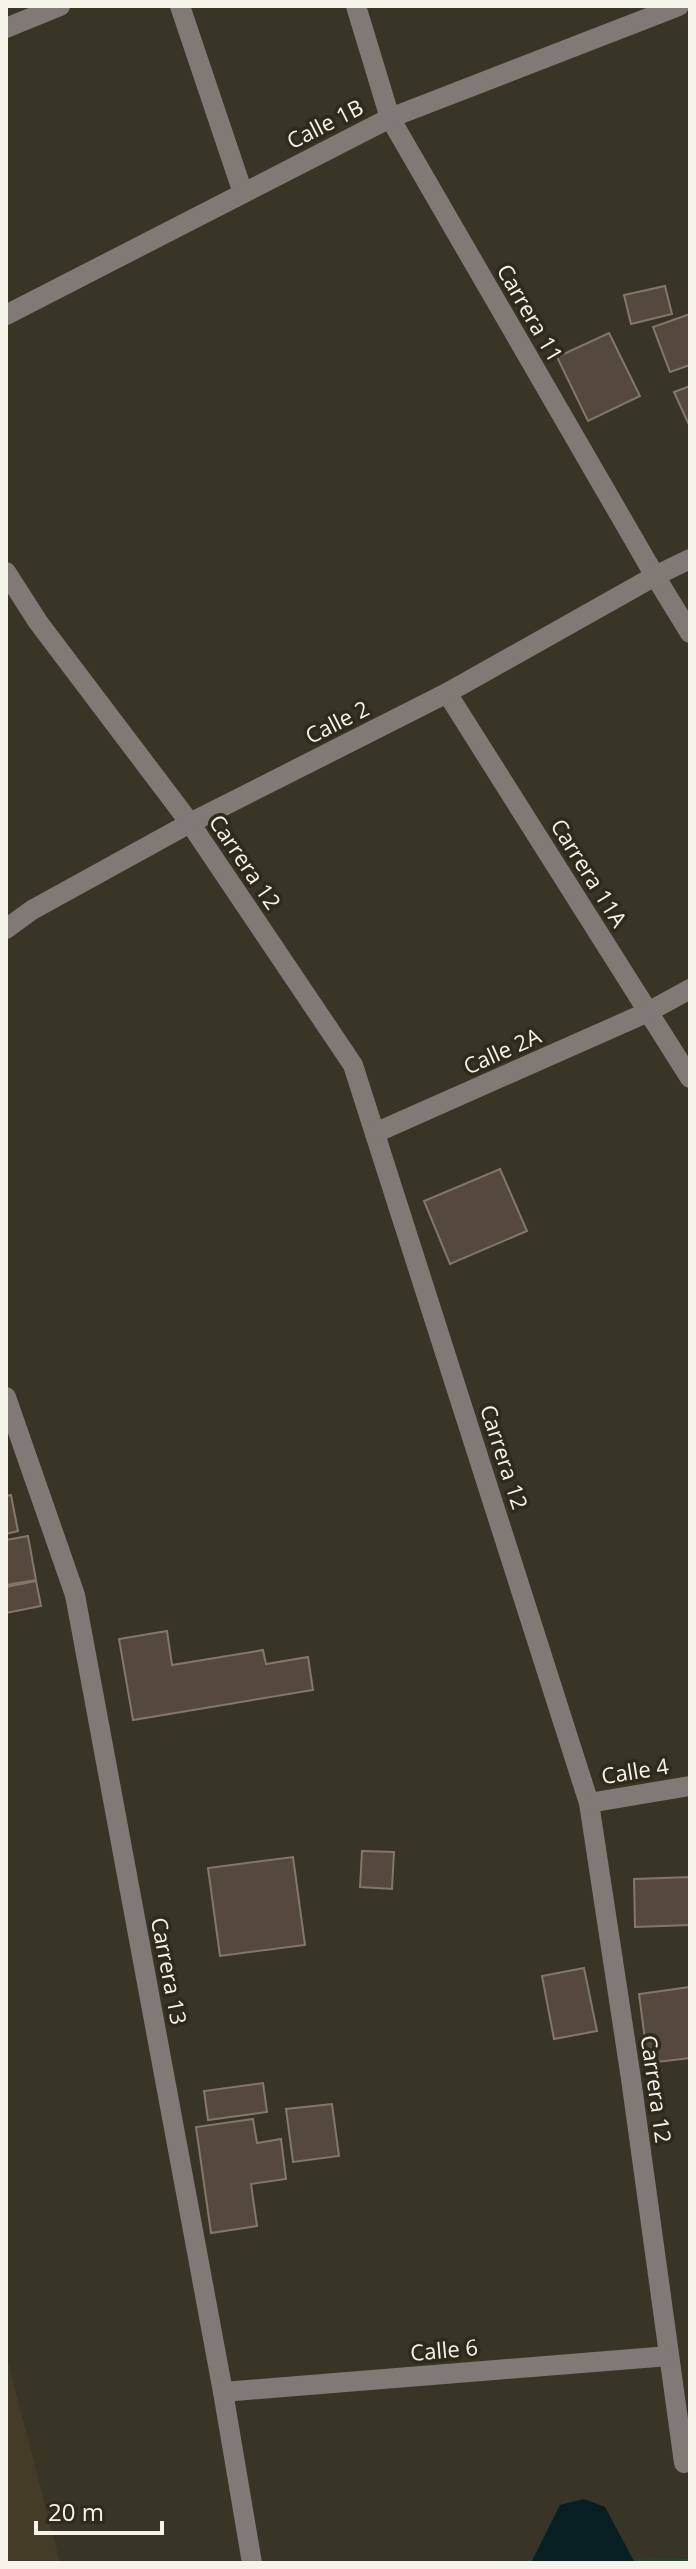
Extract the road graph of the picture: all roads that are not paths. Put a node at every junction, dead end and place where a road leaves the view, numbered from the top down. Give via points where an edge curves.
1 (60, 6) edge
2 (180, 6) edge
3 (356, 6) edge
4 (679, 6) edge
5 (6, 28) edge
6 (390, 118) junction
7 (243, 193) junction
8 (6, 315) edge
9 (690, 559) edge
10 (6, 572) edge
11 (655, 576) junction
12 (690, 633) edge
13 (447, 693) junction
14 (190, 823) junction
15 (6, 929) edge
16 (690, 989) edge
17 (648, 1012) junction
18 (690, 1078) edge
19 (375, 1133) junction
20 (6, 1397) edge
21 (690, 1786) edge
22 (589, 1803) junction
23 (669, 2356) junction
24 (223, 2392) junction
25 (687, 2462) edge
26 (252, 2563) edge

1 - 5 street
2 - 7 street
3 - 6 street, Carrera 11
4 - 6 street, Calle 1B
6 - 7 street, Calle 1B
6 - 11 street, Carrera 11
7 - 8 street, Calle 1B
9 - 11 street, Calle 2
10 - 14 street, Carrera 12
11 - 12 street, Carrera 11
11 - 13 street, Calle 2
13 - 14 street, Calle 2
13 - 17 street, Carrera 11A
14 - 15 street, Calle 2
14 - 19 street, Carrera 12 via 353,1065
16 - 17 street, Calle 2A
17 - 18 street, Carrera 11A
17 - 19 street, Calle 2A
19 - 22 street, Carrera 12
20 - 24 street, Carrera 13 via 75,1595
21 - 22 street, Calle 4
22 - 23 street, Carrera 12
23 - 24 street, Calle 6
23 - 25 street, Carrera 12
24 - 26 street, Carrera 13

